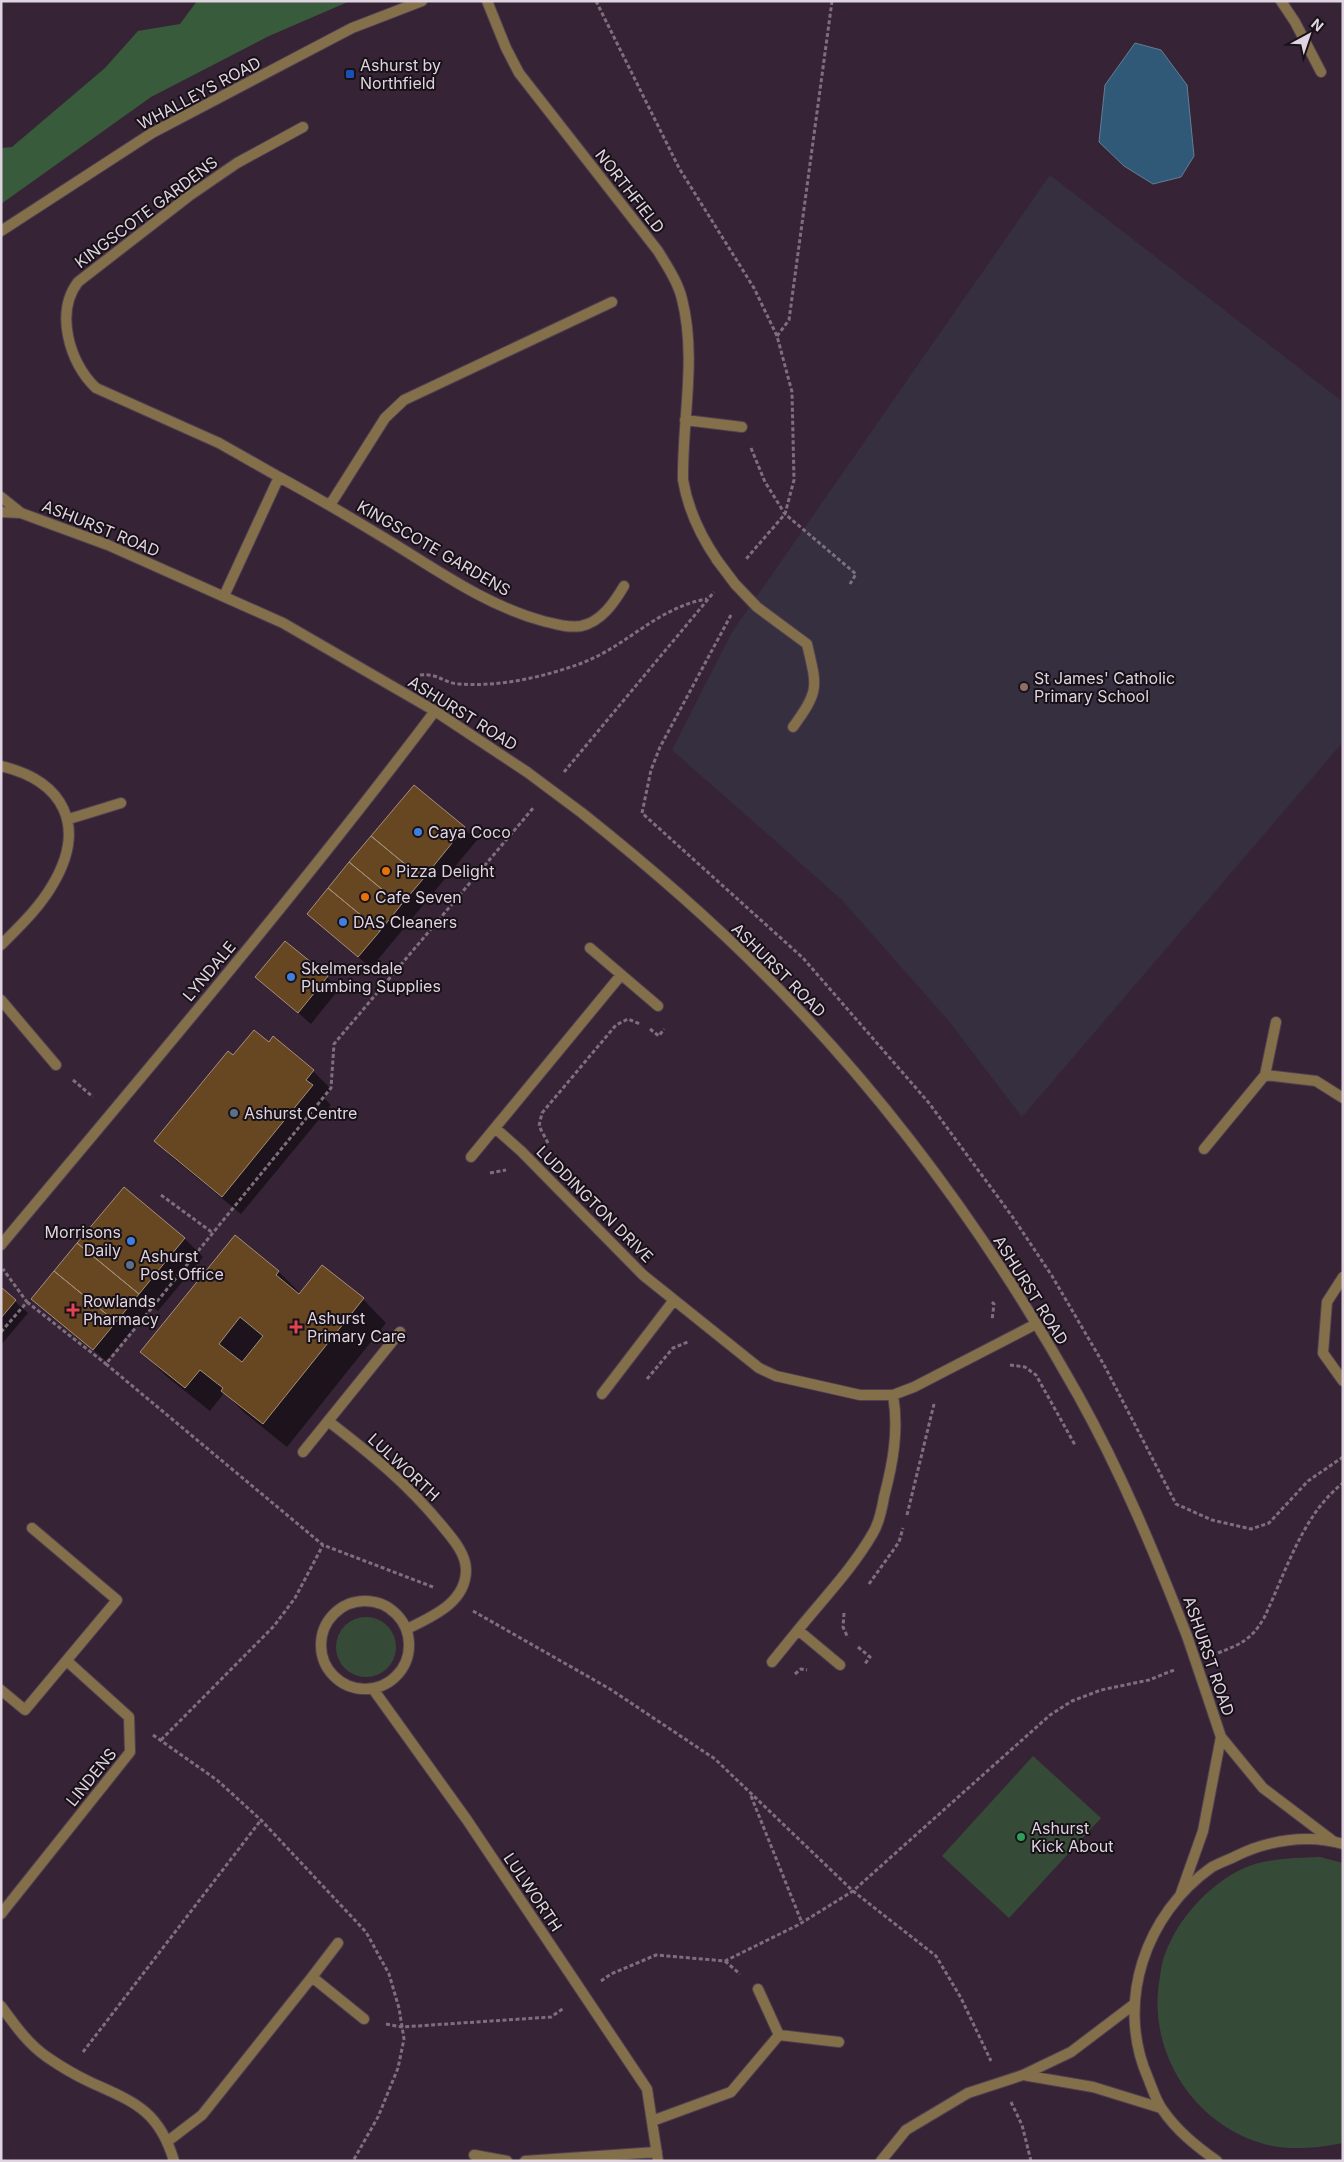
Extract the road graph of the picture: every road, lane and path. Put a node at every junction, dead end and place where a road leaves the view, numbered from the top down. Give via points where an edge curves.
1 (422, 1) edge
2 (487, 1) edge
3 (596, 1) edge
4 (832, 1) edge
5 (1281, 1) edge
6 (1321, 72) dead end
7 (303, 127) dead end
8 (1, 231) edge
9 (612, 302) dead end
10 (777, 336) junction
11 (686, 420) junction
12 (742, 427) dead end
13 (756, 461) dead end
14 (279, 477) junction
15 (1, 497) edge
16 (330, 505) junction
17 (1, 512) edge
18 (21, 513) junction
19 (785, 514) junction
20 (745, 561) dead end
21 (850, 584) dead end
22 (624, 586) dead end
23 (224, 596) junction
24 (721, 598) dead end
25 (708, 599) junction
26 (734, 610) dead end
27 (402, 692) junction
28 (435, 710) junction
29 (793, 727) dead end
30 (572, 761) dead end
31 (1, 766) edge
32 (121, 803) dead end
33 (68, 819) junction
34 (519, 826) dead end
35 (1, 945) edge
36 (590, 948) dead end
37 (622, 975) junction
38 (1, 1000) edge
39 (658, 1006) dead end
40 (1276, 1022) dead end
41 (668, 1024) dead end
42 (56, 1065) joint
43 (1265, 1075) junction
44 (1343, 1098) edge
45 (111, 1112) junction
46 (495, 1128) junction
47 (552, 1148) dead end
48 (1204, 1149) dead end
49 (471, 1157) dead end
50 (510, 1172) dead end
51 (487, 1174) dead end
52 (161, 1195) dead end
53 (213, 1233) junction
54 (1, 1246) edge
55 (1, 1267) edge
56 (1343, 1278) edge
57 (988, 1296) dead end
58 (674, 1300) junction
59 (27, 1302) junction
60 (992, 1324) dead end
61 (1036, 1324) junction
62 (1, 1332) edge
63 (400, 1332) dead end
64 (698, 1344) dead end
65 (106, 1364) junction
66 (1001, 1369) dead end
67 (1343, 1381) edge
68 (642, 1384) dead end
69 (602, 1394) dead end
70 (893, 1395) junction
71 (943, 1399) dead end
72 (328, 1420) junction
73 (1077, 1448) dead end
74 (303, 1452) dead end
75 (1343, 1457) edge
76 (1343, 1483) edge
77 (32, 1528) dead end
78 (324, 1545) junction
79 (438, 1590) dead end
80 (864, 1590) dead end
81 (470, 1609) dead end
82 (844, 1612) dead end
83 (407, 1629) junction
84 (798, 1630) junction
85 (1217, 1653) dead end
86 (67, 1661) junction
87 (772, 1662) dead end
88 (840, 1665) dead end
89 (810, 1670) dead end
90 (860, 1670) dead end
91 (1175, 1670) dead end
92 (793, 1675) dead end
93 (372, 1688) junction
94 (1, 1690) edge
95 (129, 1717) junction
96 (1221, 1737) junction
97 (161, 1740) junction
98 (750, 1793) junction
99 (261, 1820) junction
100 (1338, 1843) edge
101 (853, 1891) junction
102 (1180, 1894) junction
103 (1, 1914) edge
104 (802, 1923) junction
105 (338, 1943) dead end
106 (312, 1977) junction
107 (758, 1989) dead end
108 (583, 1994) junction
109 (1133, 2005) junction
110 (1, 2006) edge
111 (364, 2019) joint
112 (402, 2027) junction
113 (779, 2035) junction
114 (839, 2042) dead end
115 (994, 2066) dead end
116 (68, 2071) junction
117 (1023, 2075) junction
118 (1010, 2100) dead end
119 (1161, 2108) junction
120 (652, 2121) junction
121 (168, 2141) junction
122 (474, 2156) dead end
123 (657, 2157) edge
124 (174, 2161) edge
125 (353, 2161) edge
126 (507, 2161) edge
127 (526, 2161) edge
128 (881, 2161) edge
129 (1031, 2161) edge
130 (1217, 2161) edge

1 - 8 street, WHALLEYS ROAD via 352,28 152,134
2 - 11 street, NORTHFIELD via 519,73 658,251 673,276 687,321
3 - 10 path via 679,168 754,288
4 - 10 path via 789,320
5 - 6 street
7 - 14 street, KINGSCOTE GARDENS via 237,164 189,196 78,282 66,303 70,340 78,366 96,388 219,443
9 - 16 street, KINGSCOTE GARDENS via 404,400 385,418
10 - 19 path via 792,392 794,480
11 - 12 street
11 - 29 street, NORTHFIELD via 682,463 686,501 704,541 735,584 757,606 807,644 815,681 810,704
13 - 19 path
14 - 16 street, KINGSCOTE GARDENS
14 - 23 street
15 - 18 street, ASHURST ROAD
16 - 22 street, KINGSCOTE GARDENS via 475,592 526,616 567,626 592,623 613,604
17 - 18 street, ASHURST ROAD
18 - 23 street, ASHURST ROAD via 108,545
19 - 20 path
19 - 21 path via 856,574
23 - 27 street, ASHURST ROAD via 283,623
24 - 25 path via 714,591
25 - 27 path via 671,610 584,662 505,683 479,686 455,684 432,674 418,675
25 - 30 path
26 - 75 path via 660,746 642,813 804,958 929,1103 1052,1276 1104,1365 1176,1504 1212,1520 1251,1529 1268,1523 1308,1481
27 - 28 street, ASHURST ROAD
28 - 45 street, LYNDALE via 279,910
28 - 61 street, ASHURST ROAD, bridge via 582,813 699,912 765,975 805,1017 920,1154 983,1241
31 - 33 street via 24,772 51,790 63,805
32 - 33 street
33 - 35 street via 70,836 54,883
34 - 53 path via 334,1044 331,1088
36 - 37 street
37 - 39 street
37 - 46 street
38 - 42 street
40 - 43 street
41 - 47 path via 659,1036 628,1019 616,1025 542,1113 539,1126
42 - 45 path
43 - 44 street via 1316,1081
43 - 48 street
45 - 54 street, LYNDALE
46 - 49 street
46 - 58 street, LUDDINGTON DRIVE via 643,1274
50 - 51 path via 504,1169
52 - 53 path
53 - 65 path
55 - 59 path
56 - 67 street via 1327,1302 1323,1354
57 - 60 path via 994,1304
58 - 69 street
58 - 70 street, LUDDINGTON DRIVE via 745,1358 776,1376 860,1396
59 - 62 path
59 - 65 path
61 - 70 street, LUDDINGTON DRIVE
61 - 96 street, ASHURST ROAD, bridge via 1104,1444 1157,1558
63 - 72 street
64 - 68 path via 688,1342 673,1348
65 - 78 path
66 - 73 path via 1010,1365 1025,1367 1036,1375
70 - 84 street via 896,1436 889,1478 874,1531
71 - 80 path via 934,1404 899,1542
72 - 74 street
72 - 83 street, LULWORTH via 408,1487 455,1542 463,1557 466,1570 463,1586 454,1601
76 - 85 path via 1319,1506 1308,1524 1256,1632 1242,1643
77 - 86 street via 117,1600
78 - 79 path
78 - 97 path via 295,1598 274,1626
81 - 98 path via 610,1689 715,1759
82 - 90 path via 843,1627 847,1638 870,1657
83 - 93 street via 409,1655 404,1667 385,1685
83 - 93 street via 387,1606 372,1601 342,1606 330,1616 320,1644 323,1660 331,1674 357,1689
84 - 87 street
84 - 88 street
86 - 94 street via 25,1710
86 - 95 street
89 - 92 path via 801,1669
91 - 101 path via 1149,1680 1101,1690 1072,1701 1050,1715
93 - 108 street, LULWORTH via 467,1820
95 - 97 path
95 - 103 street, LINDENS via 130,1752
96 - 100 street, ASHURST ROAD via 1263,1788
96 - 102 street, ASHURST ROAD via 1202,1831
97 - 99 path via 217,1780
98 - 101 path
98 - 104 path
99 - 112 path via 366,1932 389,1974
99 - 116 path
100 - 102 street via 1288,1839 1250,1849 1213,1867
101 - 104 path
101 - 115 path via 936,1956 961,1998
102 - 109 street via 1156,1926 1140,1964
104 - 108 path via 725,1961 656,1955 611,1974
105 - 106 street
106 - 111 street
106 - 121 street via 202,2115
107 - 113 street
108 - 112 path via 550,2017
108 - 120 street, LULWORTH via 647,2089
109 - 117 street via 1071,2052
109 - 119 street via 1139,2058
110 - 116 street via 25,2037
111 - 112 path
112 - 125 path via 404,2039 398,2068 378,2117
113 - 114 street
113 - 120 street via 731,2092
116 - 121 street via 138,2104
117 - 119 street via 1093,2087
117 - 128 street, bridge via 968,2093 906,2130
118 - 129 path via 1022,2126
119 - 130 street via 1192,2143
120 - 123 street, LULWORTH
121 - 124 street
122 - 126 street
123 - 127 street, LULWORTH

